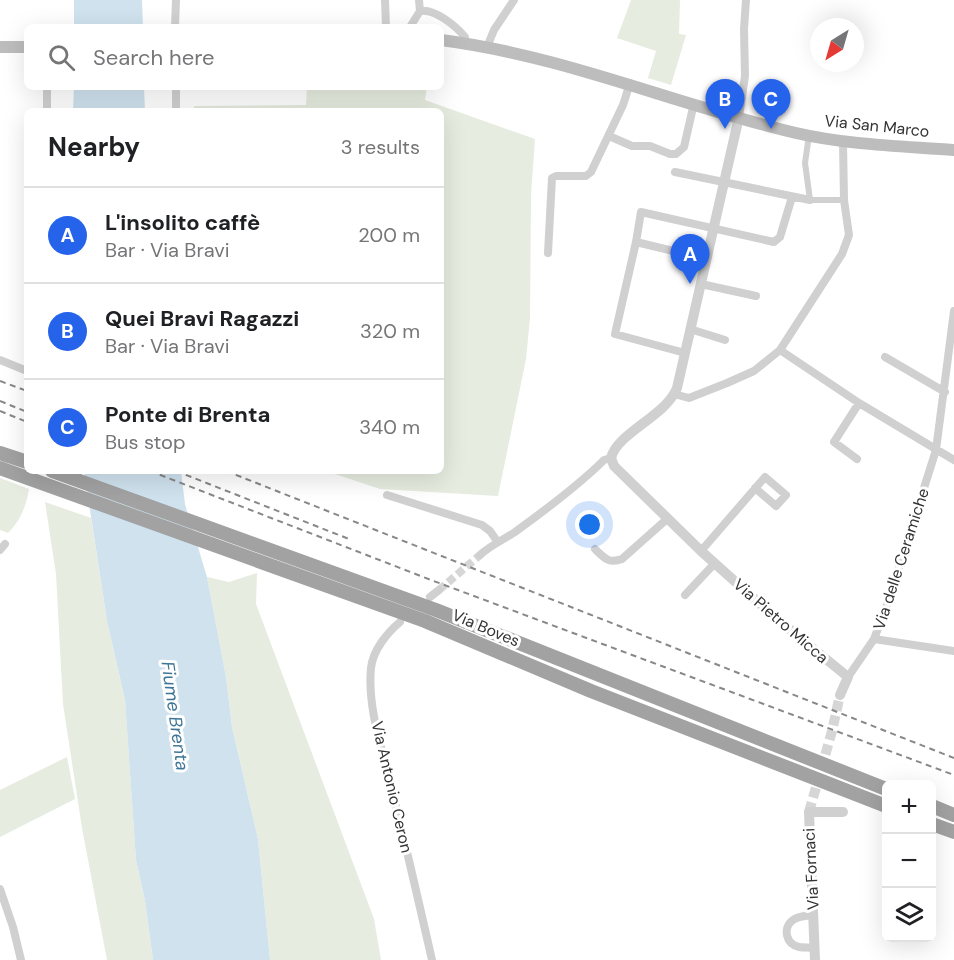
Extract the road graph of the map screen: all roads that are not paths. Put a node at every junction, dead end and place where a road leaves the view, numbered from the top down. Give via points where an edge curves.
1 (176, 0) edge
2 (385, 0) edge
3 (419, 0) edge
4 (513, 0) edge
5 (746, 0) edge
6 (420, 11) junction
7 (176, 24) edge
8 (386, 24) edge
9 (412, 24) edge
10 (444, 40) edge
11 (464, 43) junction
12 (0, 47) edge
13 (24, 47) edge
14 (487, 47) junction
15 (630, 83) junction
16 (47, 90) edge
17 (176, 90) edge
18 (694, 103) junction
19 (47, 108) edge
20 (176, 108) edge
21 (739, 117) junction
22 (609, 136) junction
23 (808, 142) dead end
24 (843, 142) junction
25 (954, 150) edge
26 (675, 172) dead end
27 (723, 182) junction
28 (792, 197) junction
29 (810, 200) junction
30 (844, 200) junction
31 (712, 228) junction
32 (636, 242) junction
33 (546, 252) dead end
34 (706, 259) junction
35 (700, 284) junction
36 (756, 296) dead end
37 (954, 311) edge
38 (690, 329) junction
39 (725, 340) dead end
40 (780, 350) junction
41 (685, 353) junction
42 (885, 357) dead end
43 (0, 360) edge
44 (24, 370) edge
45 (945, 392) junction
46 (674, 394) junction
47 (860, 403) junction
48 (936, 450) junction
49 (0, 453) edge
50 (613, 453) junction
51 (857, 459) dead end
52 (954, 460) edge
53 (24, 461) edge
54 (0, 468) edge
55 (61, 474) edge
56 (755, 488) dead end
57 (387, 495) dead end
58 (668, 519) junction
59 (497, 542) junction
60 (595, 549) dead end
61 (701, 551) junction
62 (480, 555) tunnel mouth
63 (715, 563) junction
64 (439, 590) tunnel mouth
65 (685, 595) dead end
66 (430, 597) dead end
67 (400, 622) dead end
68 (874, 639) junction
69 (954, 651) edge
70 (848, 677) junction
71 (840, 695) tunnel mouth
72 (882, 787) edge
73 (882, 804) edge
74 (936, 808) edge
75 (843, 812) dead end
76 (954, 815) edge
77 (936, 825) edge
78 (954, 832) edge
79 (0, 889) edge
80 (813, 915) junction
81 (814, 948) junction
82 (21, 960) edge
83 (432, 960) edge
84 (815, 960) edge

1 - 7 street
2 - 8 street
3 - 6 street
4 - 14 street
5 - 21 street via 745,76
6 - 9 street
6 - 11 street via 430,12 455,26 465,37
10 - 11 main road, Via San Marco
11 - 14 main road, Via San Marco
12 - 13 main road
14 - 15 main road, Via San Marco
15 - 18 main road, Via San Marco
15 - 22 street
16 - 19 street
17 - 20 street
18 - 21 main road, Via San Marco
18 - 22 street via 684,147 676,154 650,146 632,146
21 - 24 main road, Via San Marco
21 - 27 street
22 - 33 street via 589,174 552,178
23 - 29 street via 805,163
24 - 25 main road, Via San Marco
24 - 30 street
26 - 27 street
27 - 28 street
27 - 31 street
28 - 29 street
28 - 31 street via 777,241
29 - 30 street
30 - 40 street via 849,235 842,254
31 - 32 street via 641,212
31 - 34 street
32 - 34 street
32 - 41 street via 615,334
34 - 35 street
35 - 36 street
35 - 38 street
37 - 45 street, Via delle Ceramiche
38 - 39 street
38 - 41 street
40 - 46 street via 754,371 727,383 688,398
40 - 47 street
41 - 46 street
42 - 45 street
43 - 44 street
45 - 48 street, Via delle Ceramiche
46 - 50 street
47 - 48 street
47 - 51 street via 834,442
48 - 52 street
48 - 68 street, Via delle Ceramiche
49 - 53 highway
50 - 58 street, Via Pietro Micca via 614,466
50 - 59 street
54 - 73 highway, Via Boves via 425,621 591,691
55 - 72 highway, Via Boves via 436,610
56 - 61 street
57 - 59 street via 482,525
58 - 60 street via 622,559 606,560
58 - 61 street, Via Pietro Micca
59 - 62 street
61 - 63 street, Via Pietro Micca
63 - 65 street
63 - 70 street, Via Pietro Micca
64 - 66 street
67 - 83 street, Via Antonio Ceron via 373,658 372,696
68 - 69 street
68 - 70 street, Via delle Ceramiche
70 - 71 street, Via delle Ceramiche
74 - 76 highway
75 - 80 street, Via Fornaci via 808,812
77 - 78 highway
79 - 82 street
80 - 81 street, Via Fornaci
80 - 81 street via 793,920 787,933 797,947
81 - 84 street, Via Fornaci

